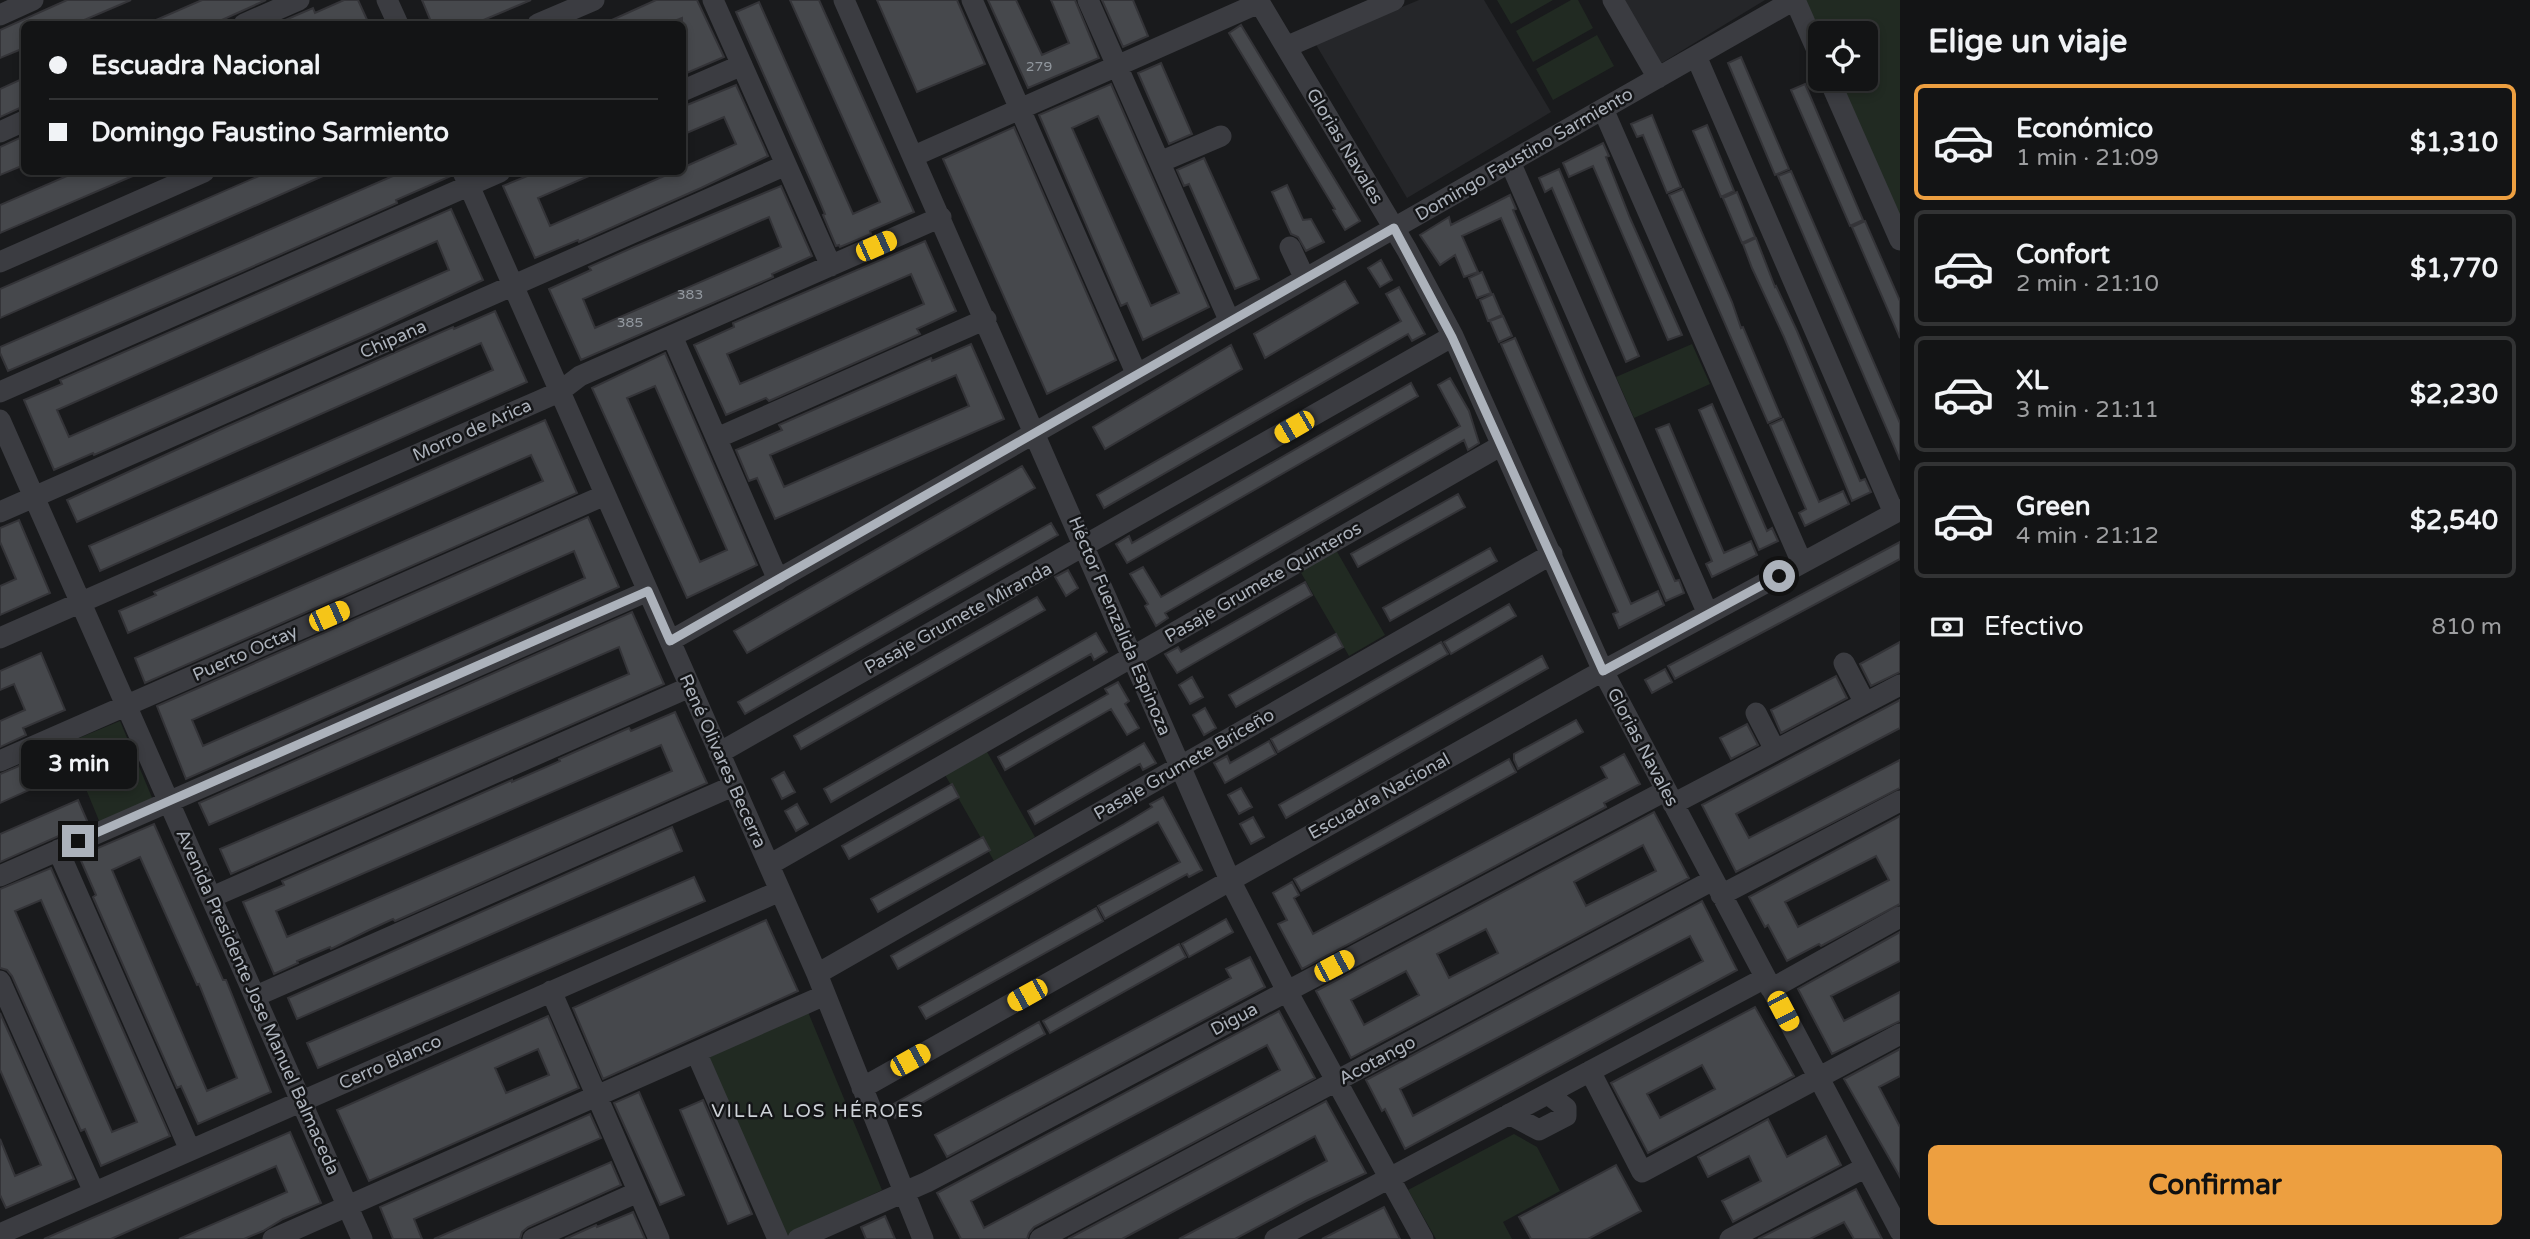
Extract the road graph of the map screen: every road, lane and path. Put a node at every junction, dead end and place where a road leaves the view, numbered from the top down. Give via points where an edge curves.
1 (33, 0) edge
2 (299, 0) edge
3 (387, 0) edge
4 (594, 0) edge
5 (713, 0) edge
6 (844, 0) edge
7 (972, 0) edge
8 (1088, 0) edge
9 (1394, 0) edge
10 (1613, 0) edge
11 (1795, 0) edge
12 (1258, 1) edge
13 (0, 15) edge
14 (251, 21) edge
15 (397, 21) edge
16 (545, 21) edge
17 (1808, 30) edge
18 (1286, 47) junction
19 (1696, 56) junction
20 (742, 65) junction
21 (1118, 66) junction
22 (1658, 78) junction
23 (686, 89) edge
24 (1834, 91) edge
25 (1020, 109) junction
26 (1603, 109) junction
27 (21, 122) edge
28 (0, 132) edge
29 (1221, 136) dead end
30 (914, 156) junction
31 (1160, 162) junction
32 (1510, 162) junction
33 (786, 165) junction
34 (197, 175) edge
35 (466, 178) edge
36 (941, 217) junction
37 (1394, 228) junction
38 (1900, 240) edge
39 (1290, 247) dead end
40 (0, 262) edge
41 (831, 266) junction
42 (1305, 279) junction
43 (513, 286) junction
44 (986, 319) junction
45 (1230, 322) junction
46 (672, 336) junction
47 (1452, 337) junction
48 (1137, 375) junction
49 (0, 392) edge
50 (559, 392) junction
51 (0, 420) edge
52 (1036, 433) junction
53 (717, 438) junction
54 (1502, 445) junction
55 (605, 495) junction
56 (34, 497) junction
57 (0, 512) edge
58 (1897, 512) edge
59 (1085, 546) junction
60 (1552, 554) junction
61 (1802, 563) junction
62 (778, 580) junction
63 (648, 591) junction
64 (81, 602) junction
65 (1708, 614) junction
66 (0, 638) edge
67 (670, 641) junction
68 (1133, 656) junction
69 (1844, 663) dead end
70 (1603, 671) junction
71 (1900, 685) edge
72 (690, 687) junction
73 (1866, 703) junction
74 (127, 705) junction
75 (1756, 712) dead end
76 (1775, 750) junction
77 (719, 753) junction
78 (0, 761) edge
79 (1180, 766) junction
80 (733, 786) junction
81 (1669, 797) junction
82 (169, 801) junction
83 (1900, 801) edge
84 (58, 850) junction
85 (769, 865) junction
86 (0, 876) edge
87 (1230, 880) junction
88 (1717, 888) junction
89 (780, 891) junction
90 (212, 897) junction
91 (1900, 917) edge
92 (817, 974) junction
93 (0, 981) edge
94 (1768, 983) junction
95 (551, 991) junction
96 (1287, 991) junction
97 (825, 995) junction
98 (256, 996) junction
99 (1900, 1034) edge
100 (696, 1052) junction
101 (1590, 1071) junction
102 (1818, 1078) junction
103 (1337, 1081) junction
104 (862, 1088) junction
105 (597, 1096) junction
106 (302, 1100) junction
107 (190, 1150) junction
108 (1866, 1167) junction
109 (1390, 1178) junction
110 (94, 1192) junction
111 (638, 1192) junction
112 (903, 1193) junction
113 (348, 1206) junction
114 (1900, 1231) edge
115 (0, 1236) edge
116 (272, 1239) edge
117 (362, 1239) edge
118 (533, 1239) edge
119 (659, 1239) edge
120 (778, 1239) edge
121 (798, 1239) edge
122 (923, 1239) edge
123 (1040, 1239) edge
124 (1275, 1239) edge
125 (1423, 1239) edge
126 (1730, 1239) edge

1 - 13 street
2 - 14 street
3 - 15 street
4 - 16 street
5 - 20 street
6 - 30 street, Héctor Fuenzalida Espinoza
7 - 25 street
8 - 21 street
9 - 18 street
10 - 22 street
11 - 17 street
11 - 19 street, Domingo Faustino Sarmiento
12 - 18 street, Glorias Navales
12 - 21 street
18 - 37 street, Glorias Navales
19 - 22 street, Domingo Faustino Sarmiento
19 - 58 street
20 - 23 street
20 - 33 street
21 - 25 street
21 - 31 street
22 - 26 street, Domingo Faustino Sarmiento
24 - 38 street
25 - 30 street
25 - 48 street
26 - 32 street, Domingo Faustino Sarmiento
26 - 61 street
27 - 28 street
29 - 31 street
30 - 36 street, Héctor Fuenzalida Espinoza
31 - 45 street
32 - 37 street, Domingo Faustino Sarmiento
32 - 65 street
33 - 41 street
33 - 43 street, Chipana
34 - 40 street
35 - 43 street, René Olivares Becerra
35 - 49 street
36 - 41 street, Morro de Arica
36 - 44 street, Héctor Fuenzalida Espinoza
37 - 42 street, Domingo Faustino Sarmiento
37 - 47 street, Glorias Navales
39 - 42 street
41 - 46 street, Morro de Arica
42 - 45 street, Domingo Faustino Sarmiento
43 - 50 street, René Olivares Becerra
43 - 56 street, Chipana
44 - 52 street, Héctor Fuenzalida Espinoza
44 - 53 street
45 - 48 street, Domingo Faustino Sarmiento
46 - 50 street, Morro de Arica via 580,376
46 - 53 street
47 - 54 street, Glorias Navales
47 - 59 street, Pasaje Grumete Miranda
48 - 52 street, Domingo Faustino Sarmiento
50 - 55 street, René Olivares Becerra
50 - 64 street, Morro de Arica
51 - 56 street, Avenida Presidente Jose Manuel Balmaceda
52 - 59 street, Héctor Fuenzalida Espinoza
52 - 62 street, Domingo Faustino Sarmiento
53 - 62 street
54 - 60 street, Glorias Navales
54 - 68 street, Pasaje Grumete Quinteros
55 - 63 street, René Olivares Becerra
55 - 74 street, Puerto Octay
56 - 57 street, Chipana
56 - 64 street, Avenida Presidente Jose Manuel Balmaceda
58 - 61 street, Escuadra Nacional
59 - 68 street, Héctor Fuenzalida Espinoza
59 - 77 street, Pasaje Grumete Miranda
60 - 70 street, Glorias Navales
60 - 79 street, Pasaje Grumete Briceño
61 - 65 street, Escuadra Nacional
62 - 67 street, Domingo Faustino Sarmiento
63 - 67 street, René Olivares Becerra
63 - 82 street
64 - 66 street, Morro de Arica
64 - 74 street, Avenida Presidente Jose Manuel Balmaceda
65 - 70 street, Escuadra Nacional
67 - 72 street, René Olivares Becerra
68 - 79 street, Héctor Fuenzalida Espinoza
68 - 85 street, Pasaje Grumete Quinteros
69 - 73 street
70 - 81 street, Glorias Navales
70 - 87 street, Escuadra Nacional
71 - 73 street, Digua
72 - 77 street, René Olivares Becerra
72 - 90 street
73 - 76 street, Digua
74 - 78 street, Puerto Octay
74 - 82 street, Avenida Presidente Jose Manuel Balmaceda
75 - 76 street
76 - 81 street, Digua
77 - 80 street, René Olivares Becerra
79 - 87 street, Héctor Fuenzalida Espinoza
79 - 92 street, Pasaje Grumete Briceño
80 - 85 street, René Olivares Becerra
80 - 98 street
81 - 88 street, Glorias Navales
81 - 96 street, Digua
82 - 84 street
82 - 90 street, Avenida Presidente Jose Manuel Balmaceda
83 - 88 street, Acotango
84 - 86 street
84 - 107 street
85 - 89 street, René Olivares Becerra
87 - 96 street, Héctor Fuenzalida Espinoza
87 - 104 street, Escuadra Nacional
88 - 94 street, Glorias Navales
88 - 103 street, Acotango
89 - 92 street, René Olivares Becerra
89 - 95 street, Cerro Blanco
90 - 98 street, Avenida Presidente Jose Manuel Balmaceda
91 - 94 street
92 - 97 street, René Olivares Becerra
93 - 110 street
94 - 101 street
94 - 102 street, Glorias Navales
95 - 105 street
95 - 106 street, Cerro Blanco
96 - 103 street, Héctor Fuenzalida Espinoza
96 - 112 street, Digua
97 - 100 street
97 - 104 street, René Olivares Becerra
98 - 106 street, Avenida Presidente Jose Manuel Balmaceda
99 - 102 street
100 - 105 street
100 - 120 street
101 - 102 street via 1642,1172
101 - 109 street
102 - 108 street, Glorias Navales
103 - 109 street, Héctor Fuenzalida Espinoza
103 - 123 street, Acotango
104 - 112 street, René Olivares Becerra
105 - 111 street
105 - 113 street
106 - 107 street, Cerro Blanco
106 - 113 street, Avenida Presidente Jose Manuel Balmaceda
107 - 110 street, Cerro Blanco
108 - 114 street, Glorias Navales
108 - 126 street
109 - 124 street
109 - 125 street, Héctor Fuenzalida Espinoza
110 - 115 street, Cerro Blanco
111 - 118 street
111 - 119 street
112 - 121 street, Digua
112 - 122 street, René Olivares Becerra
113 - 116 street
113 - 117 street, Avenida Presidente Jose Manuel Balmaceda

